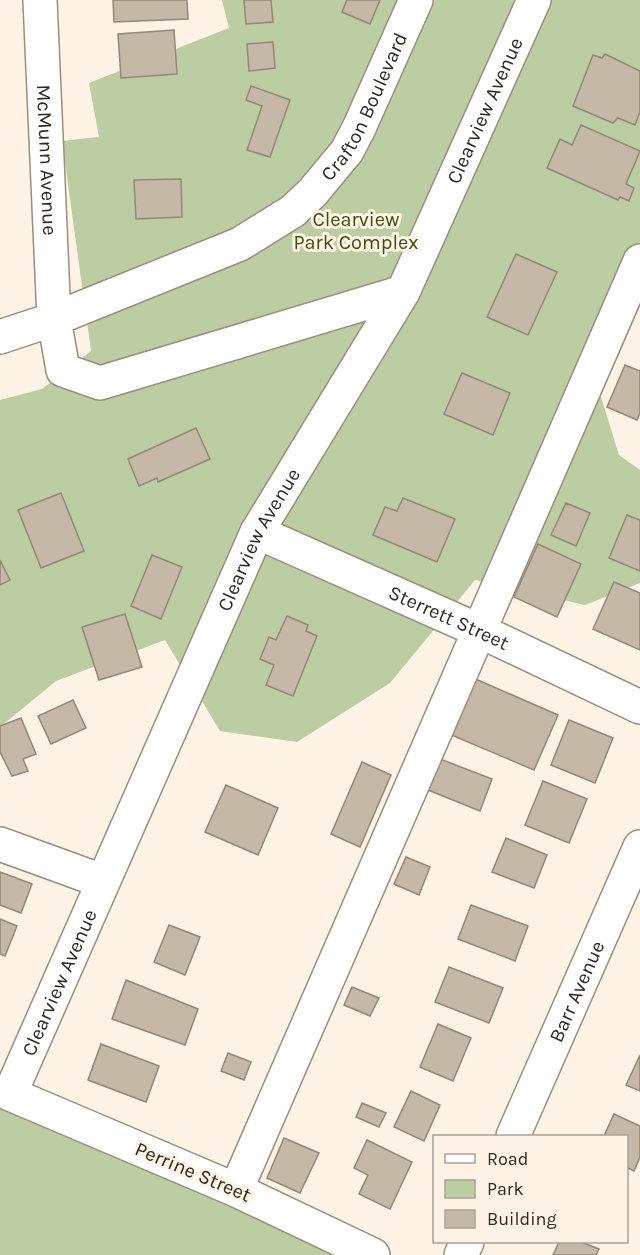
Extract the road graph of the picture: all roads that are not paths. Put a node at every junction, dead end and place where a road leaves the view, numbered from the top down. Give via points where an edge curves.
1 (40, 0) edge
2 (416, 0) edge
3 (534, 0) edge
4 (640, 261) edge
5 (403, 292) junction
6 (54, 319) junction
7 (0, 338) edge
8 (257, 532) junction
9 (480, 632) junction
10 (640, 706) edge
11 (0, 844) edge
12 (640, 847) edge
13 (102, 881) junction
14 (10, 1094) joint
15 (514, 1135) edge
16 (236, 1190) junction
17 (373, 1255) edge

1 - 6 street, McMunn Avenue
2 - 6 street, Crafton Boulevard via 347,151 293,211 240,244
3 - 5 street, Clearview Avenue
4 - 9 street
5 - 6 street via 100,382 63,370
5 - 8 street, Clearview Avenue
6 - 7 street, Crafton Boulevard
8 - 9 street, Sterrett Street
8 - 13 street, Clearview Avenue
9 - 10 street, Sterrett Street
9 - 16 street
11 - 13 street
12 - 15 street, Barr Avenue
13 - 14 street, Clearview Avenue
14 - 16 street, Perrine Street
16 - 17 street, Perrine Street

